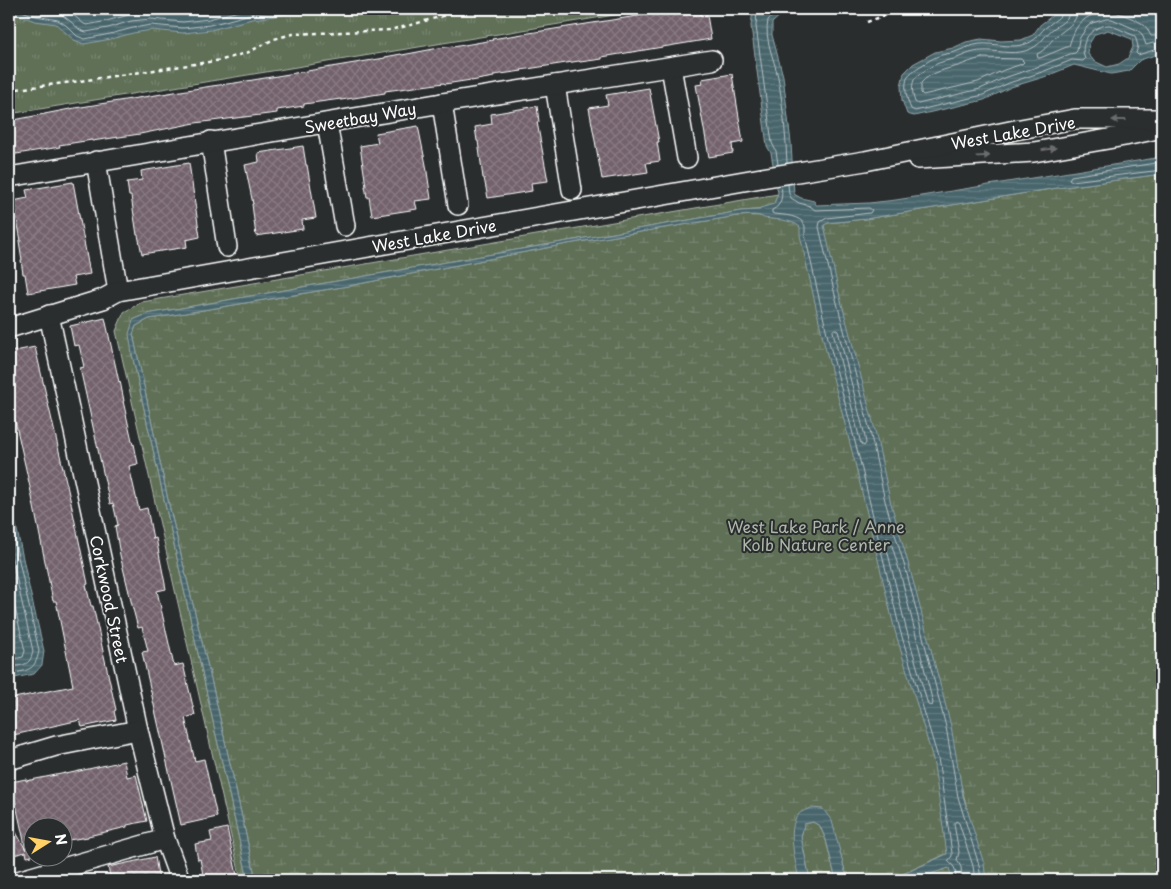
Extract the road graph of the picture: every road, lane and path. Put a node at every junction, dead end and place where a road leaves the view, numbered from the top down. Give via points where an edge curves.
1 (468, 9) edge
2 (902, 9) edge
3 (867, 22) dead end
4 (712, 60) dead end
5 (672, 67) junction
6 (554, 85) junction
7 (9, 90) edge
8 (442, 103) junction
9 (1075, 119) junction
10 (1162, 119) edge
11 (327, 123) junction
12 (1162, 128) edge
13 (211, 142) junction
14 (1080, 144) junction
15 (687, 158) dead end
16 (96, 161) junction
17 (865, 161) junction
18 (9, 177) edge
19 (572, 190) dead end
20 (458, 206) dead end
21 (345, 226) dead end
22 (228, 247) dead end
23 (118, 290) junction
24 (49, 314) junction
25 (9, 328) edge
26 (138, 730) junction
27 (9, 760) edge
28 (165, 839) junction
29 (71, 873) edge
30 (22, 880) edge
31 (180, 880) edge

1 - 7 path via 389,30 293,34 222,60
2 - 3 path
4 - 5 street, Sweetbay Way
5 - 6 street, Sweetbay Way
5 - 15 street
6 - 8 street, Sweetbay Way
6 - 19 street
8 - 11 street, Sweetbay Way
8 - 20 street
10 -> 9 street, West Lake Drive
9 - 14 street
9 - 17 street, West Lake Drive
11 - 13 street, Sweetbay Way
11 - 21 street
12 - 14 street, West Lake Drive
13 - 16 street, Sweetbay Way
13 - 22 street
17 -> 14 street, West Lake Drive via 1034,152
16 - 18 street, Sweetbay Way
16 - 23 street
17 - 23 street, West Lake Drive
23 - 24 street, West Lake Drive via 103,299
24 - 25 street, West Lake Drive
24 - 26 street, Corkwood Street
26 - 27 street via 56,746
26 - 28 street, Corkwood Street
28 - 29 street
28 - 31 street, Corkwood Street
29 - 30 street

